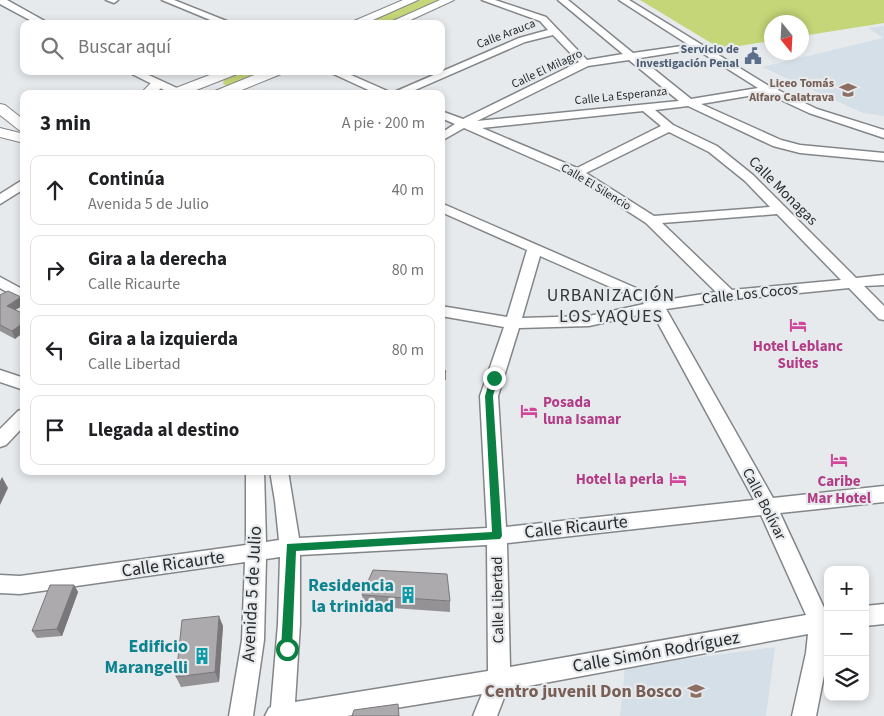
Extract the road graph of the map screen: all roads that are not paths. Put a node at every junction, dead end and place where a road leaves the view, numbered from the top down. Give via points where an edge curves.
1 (0, 0) edge
2 (166, 0) edge
3 (412, 0) edge
4 (449, 0) edge
5 (486, 0) edge
6 (562, 0) edge
7 (622, 0) edge
8 (629, 0) edge
9 (0, 11) edge
10 (644, 12) junction
11 (38, 20) edge
12 (218, 20) edge
13 (363, 20) edge
14 (402, 20) edge
15 (20, 21) edge
16 (555, 31) junction
17 (700, 46) junction
18 (634, 56) junction
19 (585, 63) junction
20 (445, 73) edge
21 (223, 75) edge
22 (266, 75) edge
23 (342, 75) edge
24 (440, 75) edge
25 (156, 77) edge
26 (771, 89) junction
27 (149, 90) edge
28 (181, 90) edge
29 (189, 90) edge
30 (230, 90) edge
31 (377, 90) edge
32 (405, 90) edge
33 (0, 99) edge
34 (689, 103) junction
35 (0, 108) edge
36 (20, 108) edge
37 (646, 108) junction
38 (445, 116) edge
39 (467, 124) junction
40 (669, 127) junction
41 (884, 130) edge
42 (0, 132) edge
43 (20, 134) edge
44 (884, 134) edge
45 (445, 136) edge
46 (20, 137) edge
47 (884, 157) edge
48 (577, 173) junction
49 (20, 186) edge
50 (0, 200) edge
51 (445, 209) edge
52 (780, 210) junction
53 (651, 220) junction
54 (535, 248) junction
55 (884, 270) edge
56 (884, 281) edge
57 (0, 282) edge
58 (852, 283) junction
59 (20, 294) edge
60 (728, 295) junction
61 (656, 306) junction
62 (445, 311) edge
63 (884, 315) edge
64 (513, 324) junction
65 (0, 376) edge
66 (20, 383) edge
67 (20, 419) edge
68 (0, 440) edge
69 (254, 475) edge
70 (280, 475) edge
71 (884, 494) edge
72 (767, 506) junction
73 (497, 536) junction
74 (291, 547) junction
75 (256, 552) junction
76 (0, 584) edge
77 (884, 614) edge
78 (869, 616) edge
79 (824, 622) edge
80 (499, 680) junction
81 (241, 716) edge
82 (281, 716) edge
83 (485, 716) edge
84 (804, 716) edge

1 - 11 street
2 - 12 street
3 - 13 main road
4 - 14 main road
5 - 16 street, Calle Arauca via 544,19
6 - 18 street
7 - 10 street
8 - 10 street
9 - 15 street
10 - 17 street
16 - 19 street
16 - 20 street, Calle Arauca via 522,40
17 - 18 street, Calle El Milagro
17 - 26 street
18 - 19 street, Calle El Milagro
18 - 34 street
19 - 39 street, Calle El Milagro
21 - 29 main road
22 - 30 main road
23 - 31 street
24 - 32 street, Calle Arauca
25 - 27 main road
25 - 28 street
26 - 34 street, Calle La Esperanza
26 - 41 street
26 - 44 street via 813,111
33 - 36 main road
34 - 37 street, Calle La Esperanza
34 - 47 street via 777,143
35 - 43 main road
37 - 39 street, Calle La Esperanza
37 - 40 street, Calle Monagas
38 - 39 street, Calle El Silencio
39 - 45 street, Calle El Milagro
39 - 48 street, Calle El Silencio
40 - 48 street
40 - 52 street, Calle Monagas via 722,155
42 - 46 main road
48 - 53 street, Calle El Silencio
49 - 50 street
51 - 54 street
52 - 53 street
52 - 58 street, Calle Monagas
53 - 60 street, Calle El Silencio
54 - 61 street via 647,298
54 - 64 street, Calle Libertad
55 - 58 street
56 - 58 street
57 - 59 street
58 - 60 street, Calle Los Cocos
58 - 63 street, Calle Monagas
60 - 61 street, Calle Los Cocos
61 - 64 street, Calle Los Cocos via 588,321
61 - 72 street, Calle Bolívar
62 - 64 street, Calle Los Cocos
64 - 73 street, Calle Libertad via 489,396
65 - 66 street
67 - 68 street
69 - 75 street, Avenida 5 de Julio
70 - 74 street, Avenida 5 de Julio
71 - 72 street, Calle Ricaurte
72 - 73 street, Calle Ricaurte
72 - 79 street, Calle Bolívar
73 - 74 street, Calle Ricaurte
73 - 80 street, Calle Libertad
74 - 75 street, Calle Ricaurte
74 - 82 street, Avenida 5 de Julio
75 - 76 street, Calle Ricaurte via 20,585
75 - 81 street, Avenida 5 de Julio via 253,640
77 - 78 street
79 - 80 street, Calle Simón Rodríguez
79 - 84 street
80 - 82 street, Calle Simón Rodríguez
80 - 83 street, Calle Libertad

